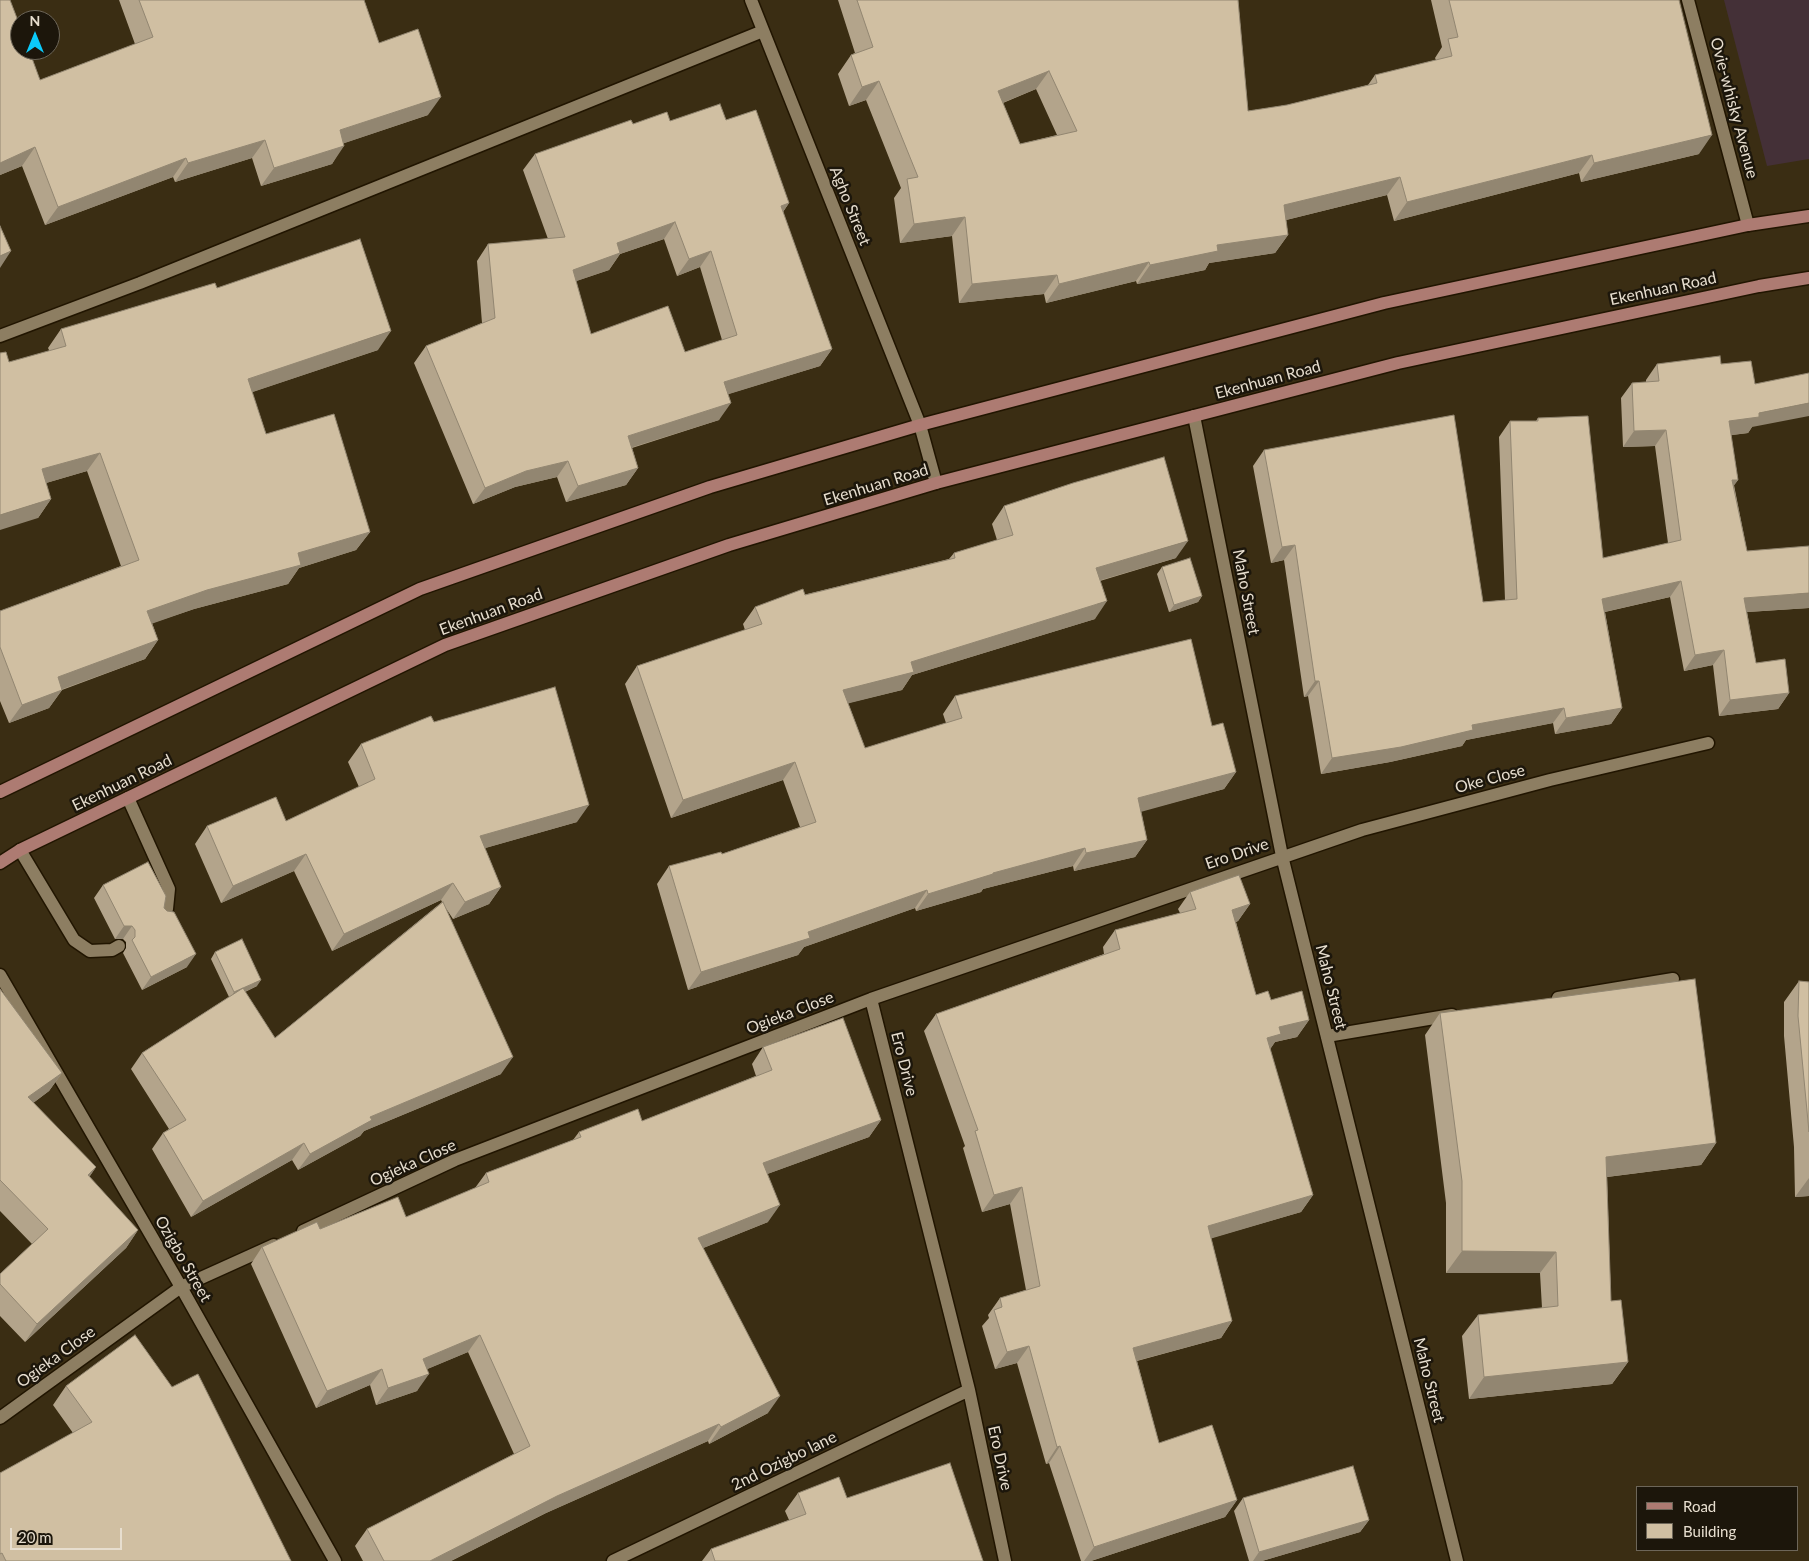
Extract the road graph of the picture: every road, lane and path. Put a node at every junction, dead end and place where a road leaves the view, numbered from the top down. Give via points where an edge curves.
1 (751, 0) edge
2 (1688, 0) edge
3 (763, 31) junction
4 (1809, 216) edge
5 (1748, 225) junction
6 (1809, 278) edge
7 (0, 336) edge
8 (1194, 416) junction
9 (920, 424) junction
10 (936, 483) junction
11 (1708, 742) dead end
12 (0, 792) edge
13 (128, 798) junction
14 (20, 850) junction
15 (1282, 856) junction
16 (0, 863) edge
17 (162, 917) edge
18 (119, 946) dead end
19 (0, 975) edge
20 (1673, 979) dead end
21 (871, 999) junction
22 (1548, 1000) edge
23 (1461, 1014) edge
24 (1326, 1036) junction
25 (181, 1288) junction
26 (969, 1390) junction
27 (0, 1418) edge
28 (335, 1561) edge
29 (613, 1561) edge
30 (1004, 1561) edge
31 (1457, 1561) edge

1 - 3 street, Agho Street
2 - 5 street, Ovie-whisky Avenue
3 - 7 street
3 - 9 street, Agho Street
4 - 5 main road
5 - 9 main road via 1384,303
6 - 8 main road, Ekenhuan Road via 1398,362
8 - 10 main road, Ekenhuan Road
8 - 15 street, Maho Street
9 - 10 street, Agho Street
9 - 12 main road via 710,487 420,589
10 - 13 main road, Ekenhuan Road via 729,545 444,645
11 - 15 street, Oke Close via 1484,797 1362,830
13 - 14 main road, Ekenhuan Road
13 - 17 street via 168,889 167,909
14 - 16 main road, Ekenhuan Road
14 - 18 street via 74,940 90,952
15 - 21 street, Ero Drive
15 - 24 street, Maho Street
19 - 25 street, Ozigbo Street
20 - 22 street
21 - 25 street, Ogieka Close via 455,1160
21 - 26 street, Ero Drive
23 - 24 street
24 - 31 street, Maho Street
25 - 27 street, Ogieka Close
25 - 28 street, Ozigbo Street
26 - 29 street, 2nd Ozigbo lane
26 - 30 street, Ero Drive

